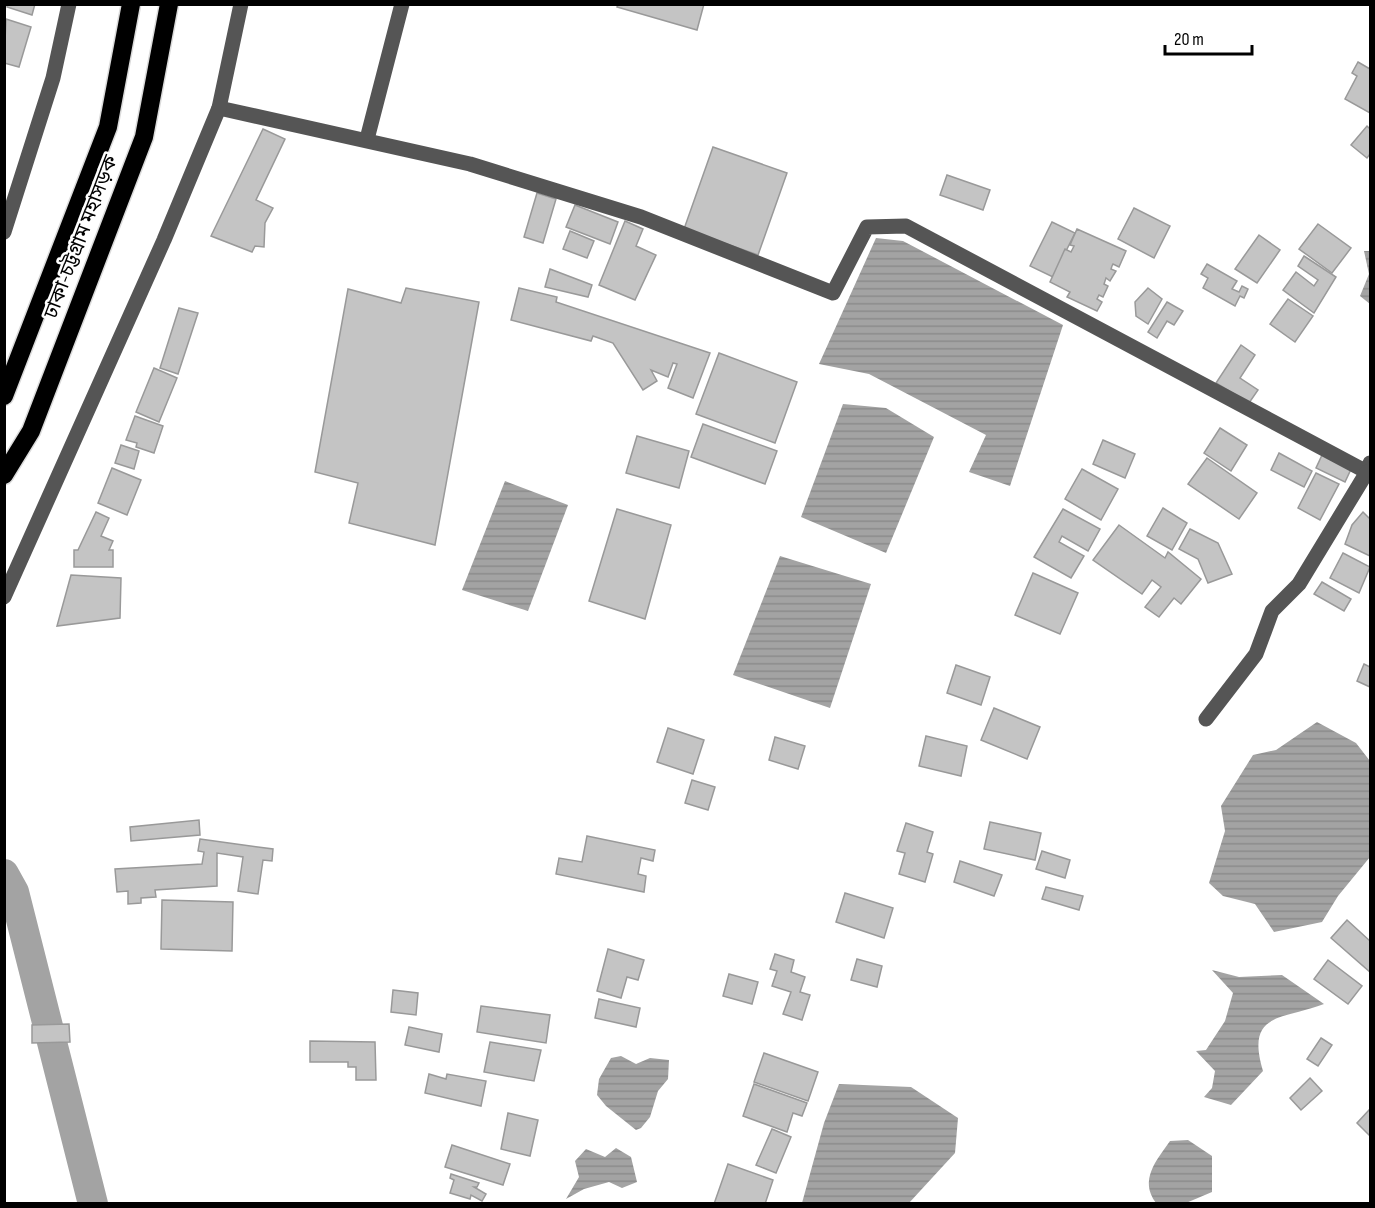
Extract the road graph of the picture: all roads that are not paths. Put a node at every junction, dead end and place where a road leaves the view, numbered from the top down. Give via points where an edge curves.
1 (69, 4) edge
2 (131, 4) edge
3 (169, 4) edge
4 (241, 4) edge
5 (402, 4) edge
6 (219, 108) junction
7 (367, 140) junction
8 (4, 232) edge
9 (4, 396) edge
10 (1369, 468) edge
11 (4, 475) edge
12 (4, 597) edge
13 (1206, 719) dead end

1 - 8 street via 53,78
2 - 9 highway, ঢাকা-চট্টগ্রাম মহাসড়ক via 108,127
3 - 11 highway, ঢাকা-চট্টগ্রাম মহাসড়ক via 144,137 31,431
4 - 6 street
5 - 7 street
6 - 7 street
6 - 12 street
7 - 10 street via 470,164 641,218 833,293 867,227 906,226
10 - 13 street via 1299,584 1272,611 1256,654

